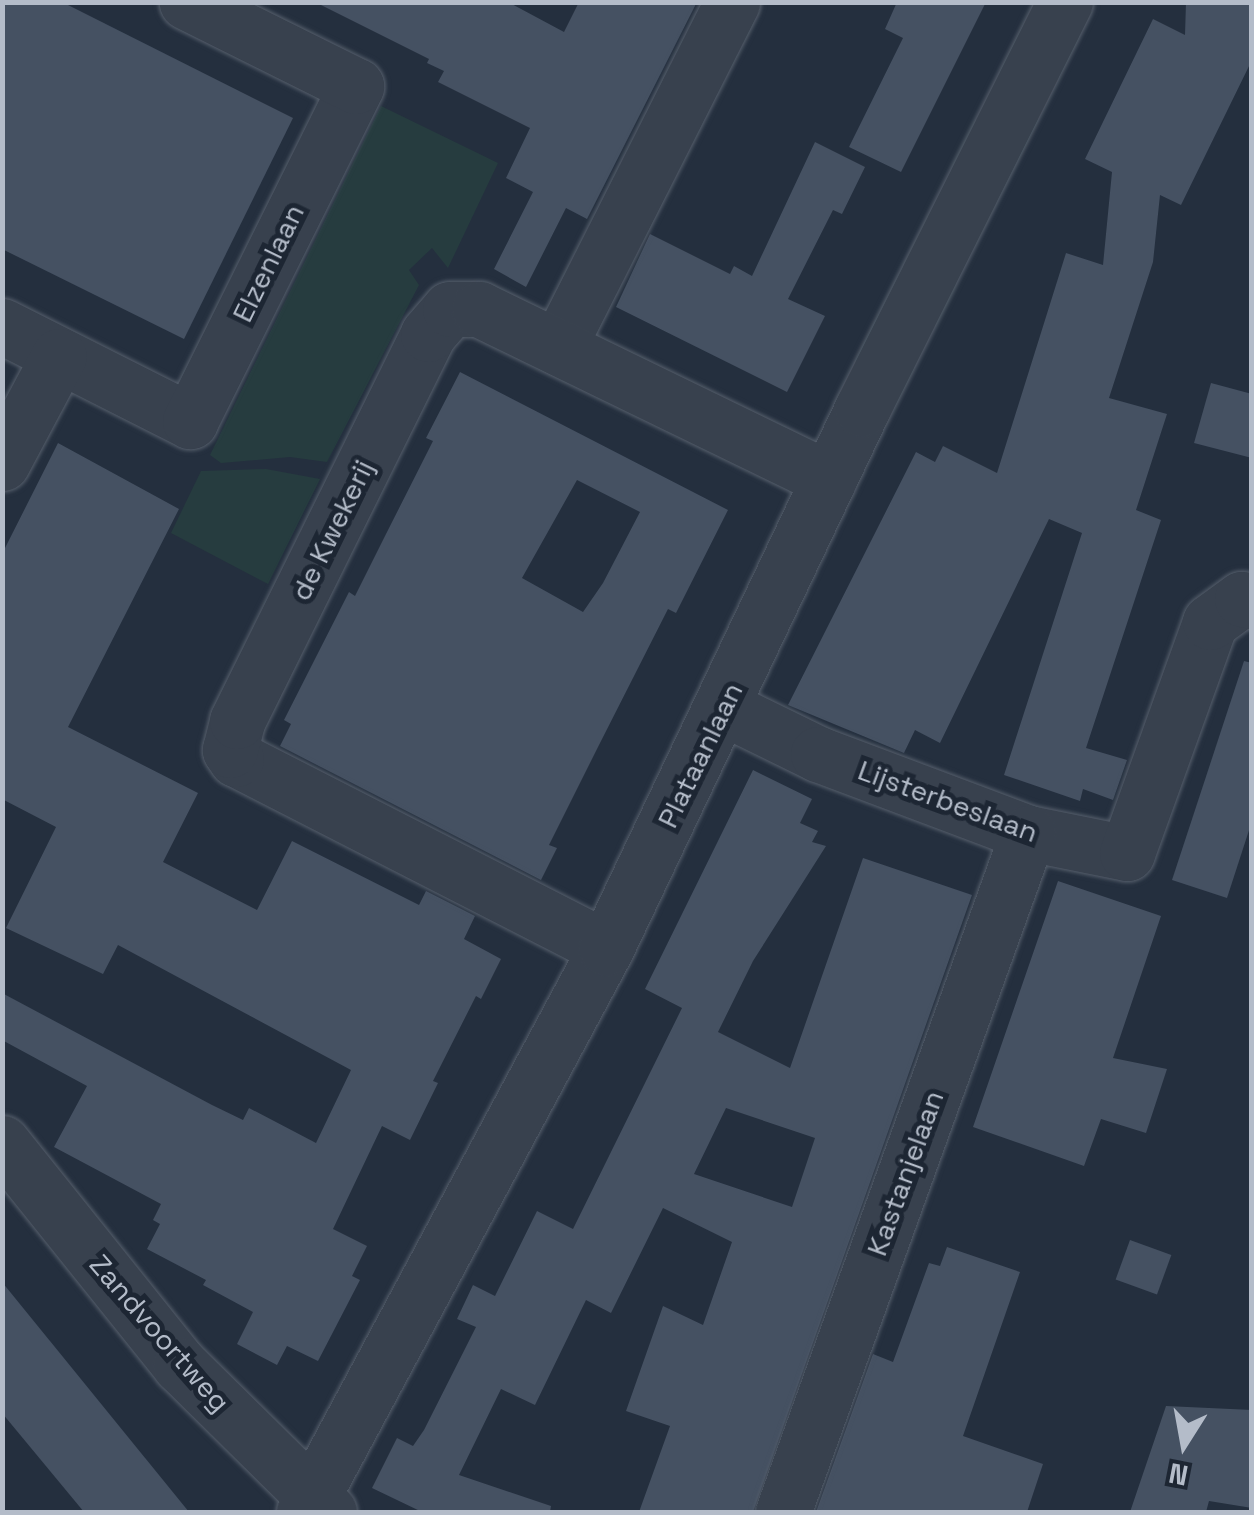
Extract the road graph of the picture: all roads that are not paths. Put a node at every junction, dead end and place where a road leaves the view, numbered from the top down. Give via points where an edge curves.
1 (187, 2) edge
2 (732, 2) edge
3 (1065, 2) edge
4 (2, 326) edge
5 (558, 347) junction
6 (59, 356) junction
7 (2, 463) edge
8 (829, 479) junction
9 (1252, 601) edge
10 (724, 708) junction
11 (1028, 833) junction
12 (606, 948) junction
13 (2, 1143) edge
14 (315, 1507) edge
15 (783, 1512) edge

1 - 6 street, Elzenlaan via 356,86 190,421
2 - 5 street
3 - 8 street, Plataanlaan
4 - 6 street, Elzenlaan
5 - 8 street, de Kwekerij
5 - 12 street, de Kwekerij via 479,308 450,308 428,334 238,721 230,750 236,759
6 - 7 street
8 - 10 street, Plataanlaan
9 - 11 street, Lijsterbeslaan via 1242,598 1210,622 1128,854
10 - 11 street, Lijsterbeslaan via 818,754
10 - 12 street, Plataanlaan
11 - 15 street, Kastanjelaan
12 - 14 street, Plataanlaan
13 - 14 street, Zandvoortweg via 180,1365

